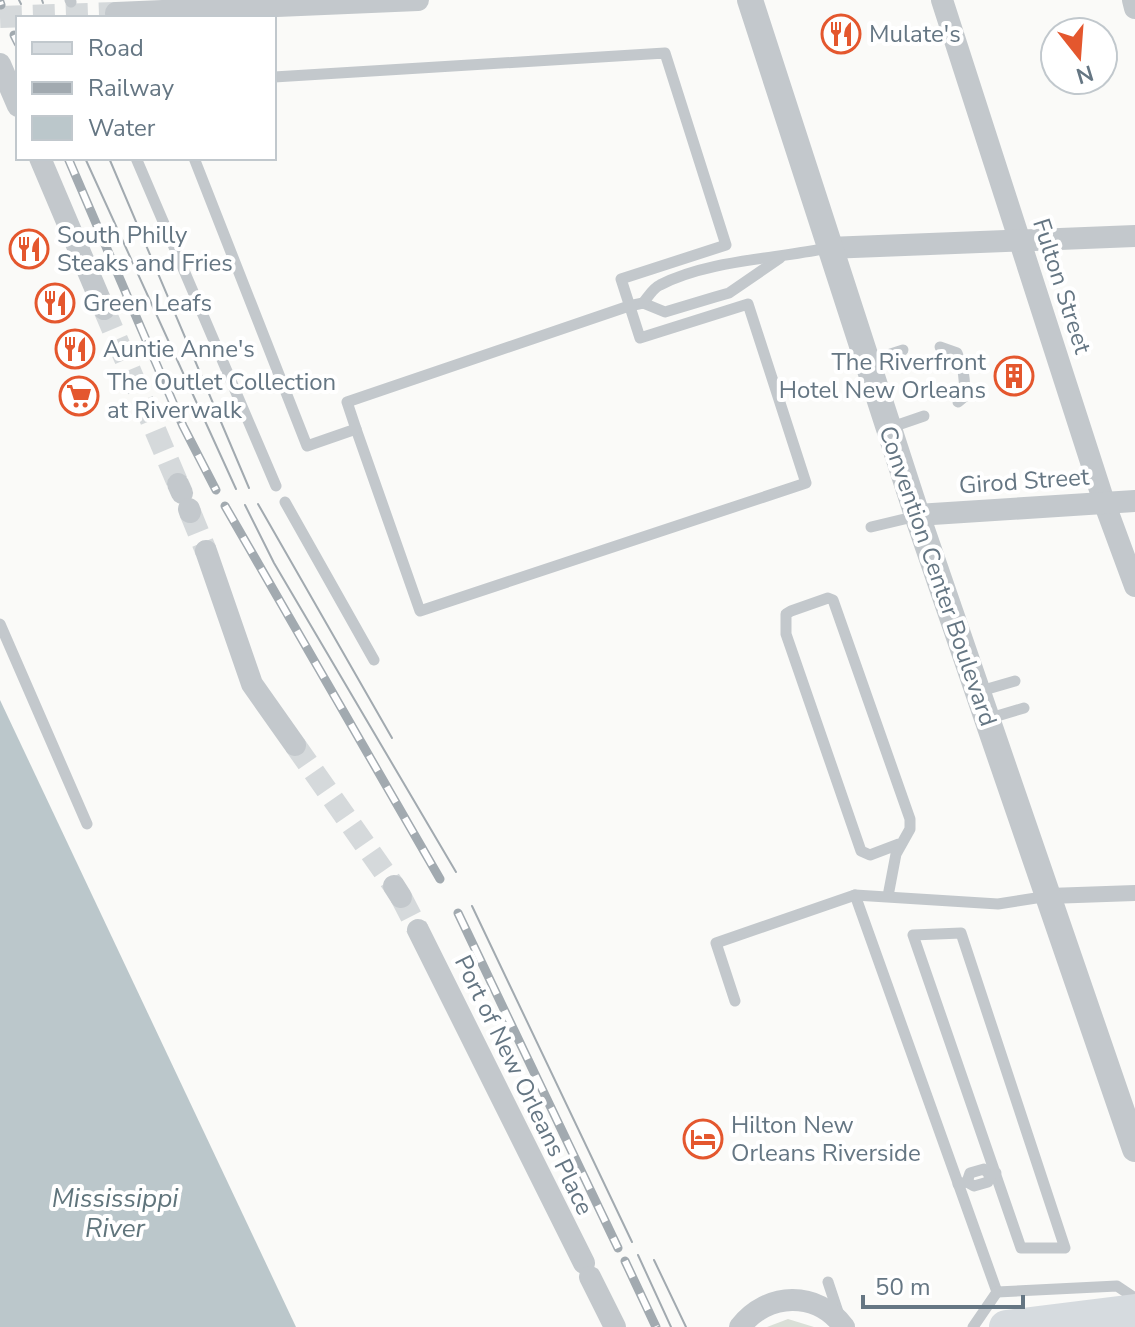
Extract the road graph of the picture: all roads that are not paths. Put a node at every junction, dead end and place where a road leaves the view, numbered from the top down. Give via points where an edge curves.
1 (418, 0) edge
2 (750, 0) edge
3 (942, 0) edge
4 (1133, 0) edge
5 (1135, 8) edge
6 (116, 13) dead end
7 (0, 64) edge
8 (276, 77) edge
9 (16, 101) edge
10 (41, 160) edge
11 (137, 160) edge
12 (195, 160) edge
13 (1135, 236) edge
14 (1020, 240) junction
15 (828, 248) junction
16 (780, 258) junction
17 (643, 303) junction
18 (629, 306) junction
19 (104, 309) tunnel mouth
20 (940, 347) dead end
21 (903, 350) dead end
22 (866, 362) junction
23 (958, 402) dead end
24 (924, 416) dead end
25 (889, 428) junction
26 (356, 429) junction
27 (276, 486) dead end
28 (1135, 501) edge
29 (285, 502) dead end
30 (1104, 502) junction
31 (917, 515) junction
32 (871, 527) dead end
33 (206, 551) tunnel mouth
34 (1135, 586) edge
35 (0, 624) edge
36 (374, 660) dead end
37 (1015, 681) dead end
38 (977, 692) junction
39 (1024, 708) dead end
40 (986, 719) junction
41 (295, 745) tunnel mouth
42 (87, 824) dead end
43 (899, 844) junction
44 (1135, 893) edge
45 (855, 895) junction
46 (888, 896) junction
47 (1049, 896) junction
48 (418, 930) tunnel mouth
49 (735, 1001) dead end
50 (1135, 1149) edge
51 (993, 1174) junction
52 (962, 1183) junction
53 (828, 1282) dead end
54 (997, 1292) junction
55 (1135, 1298) edge
56 (1135, 1311) edge
57 (842, 1325) edge
58 (615, 1327) edge
59 (740, 1327) edge
60 (973, 1327) edge
61 (1006, 1327) edge

1 - 6 street
2 - 15 street, Convention Center Boulevard
3 - 14 street, Fulton Street
4 - 5 street
7 - 9 street
8 - 18 lane via 665,53 726,245 621,279
10 - 19 street
11 - 27 lane
12 - 26 lane via 307,446
13 - 14 street
14 - 15 street
14 - 30 street, Fulton Street
15 - 16 lane
15 - 22 street, Convention Center Boulevard
16 - 17 lane via 747,258 657,286
16 - 17 lane via 729,293 665,312
17 - 18 lane
18 - 26 lane via 347,402
18 - 26 lane via 640,338 748,304 806,483 420,611
20 - 23 lane via 957,353 962,365 966,385
21 - 22 lane
22 - 25 street, Convention Center Boulevard
24 - 25 lane
25 - 31 street, Convention Center Boulevard
28 - 30 street, Girod Street
29 - 36 lane
30 - 31 street, Girod Street
30 - 34 street, Fulton Street
31 - 32 lane
31 - 38 street, Convention Center Boulevard
33 - 41 street via 252,684
35 - 42 lane
37 - 38 lane
38 - 40 street, Convention Center Boulevard
39 - 40 lane
40 - 47 street, Convention Center Boulevard
43 - 43 lane via 910,829 910,819 833,600 791,611 786,614 786,634 861,851 870,855
43 - 46 lane
44 - 47 street
45 - 46 lane
45 - 49 lane via 716,943
45 - 52 lane
46 - 47 lane via 998,904
47 - 50 street, Convention Center Boulevard
48 - 58 street, Port of New Orleans Place
51 - 51 lane via 1021,1248 1065,1248 961,933 913,935
51 - 52 lane via 988,1182
52 - 54 lane
53 - 57 lane
54 - 55 lane via 1117,1286
54 - 60 lane
56 - 61 main road
57 - 59 street via 817,1304 787,1299 754,1312

